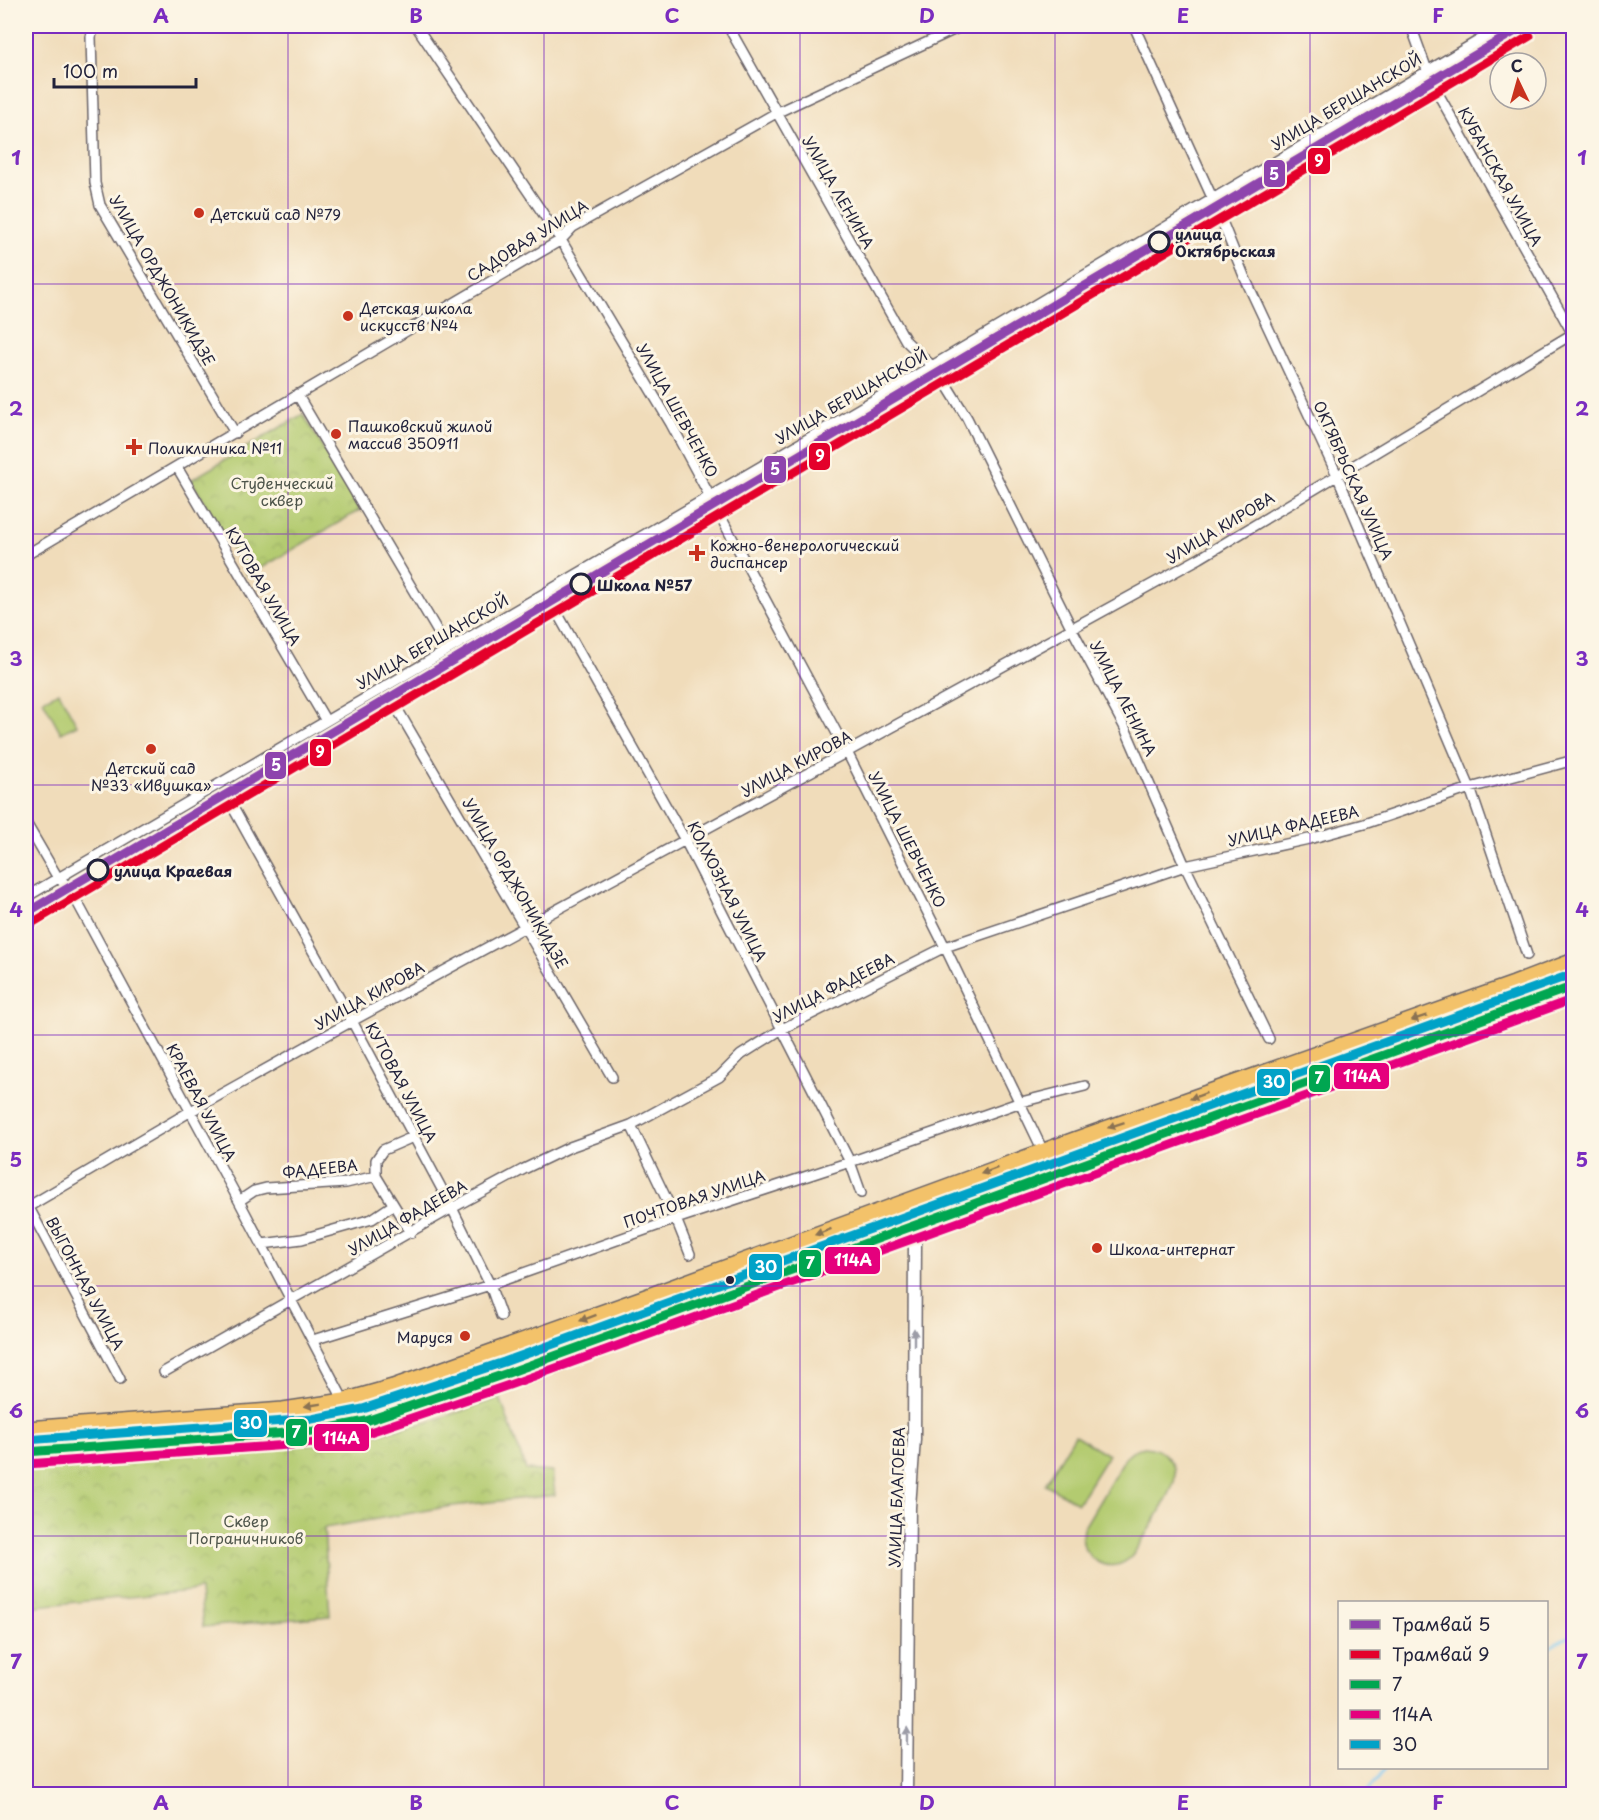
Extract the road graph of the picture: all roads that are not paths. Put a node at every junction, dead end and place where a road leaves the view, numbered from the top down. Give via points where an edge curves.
1 (94, 26) edge
2 (416, 26) edge
3 (728, 26) edge
4 (962, 26) edge
5 (1134, 26) edge
6 (1411, 26) edge
7 (1503, 26) edge
8 (1536, 26) edge
9 (1427, 70) junction
10 (1434, 86) junction
11 (776, 113) junction
12 (1212, 198) junction
13 (1218, 214) junction
14 (561, 240) junction
15 (1573, 334) edge
16 (932, 366) junction
17 (941, 376) junction
18 (297, 394) junction
19 (235, 433) junction
20 (177, 467) junction
21 (1337, 475) junction
22 (709, 496) junction
23 (717, 510) junction
24 (26, 555) edge
25 (555, 609) dead end
26 (1072, 629) junction
27 (448, 649) junction
28 (395, 705) dead end
29 (326, 721) junction
30 (847, 752) junction
31 (1574, 760) edge
32 (1470, 788) junction
33 (231, 804) dead end
34 (26, 823) edge
35 (685, 840) junction
36 (1185, 866) junction
37 (58, 878) junction
38 (26, 897) edge
39 (524, 926) junction
40 (945, 946) junction
41 (1527, 955) dead end
42 (1574, 962) edge
43 (1574, 986) edge
44 (352, 1021) junction
45 (782, 1029) junction
46 (1269, 1039) dead end
47 (612, 1077) dead end
48 (1085, 1086) dead end
49 (1021, 1102) junction
50 (190, 1112) junction
51 (1155, 1112) junction
52 (631, 1125) junction
53 (1165, 1134) junction
54 (413, 1137) junction
55 (1043, 1151) junction
56 (850, 1162) junction
57 (376, 1176) junction
58 (861, 1193) dead end
59 (239, 1201) junction
60 (903, 1203) junction
61 (26, 1206) edge
62 (393, 1206) junction
63 (452, 1208) junction
64 (676, 1219) junction
65 (912, 1227) junction
66 (411, 1233) junction
67 (262, 1244) junction
68 (690, 1254) dead end
69 (490, 1285) junction
70 (292, 1300) junction
71 (501, 1316) dead end
72 (313, 1340) junction
73 (164, 1372) dead end
74 (120, 1378) dead end
75 (344, 1401) junction
76 (26, 1429) edge
77 (26, 1452) edge
78 (906, 1794) edge

1 - 19 street, УЛИЦА ОРДЖОНИКИДЗЕ via 91,37 95,183 100,205
2 - 14 street, УЛИЦА ШЕВЧЕНКО
3 - 11 street, УЛИЦА ЛЕНИНА
4 - 11 street, САДОВАЯ УЛИЦА
5 - 12 street, ОКТЯБРЬСКАЯ УЛИЦА
6 - 9 street, КУБАНСКАЯ УЛИЦА
7 - 9 street, УЛИЦА БЕРШАНСКОЙ
8 - 10 street, УЛИЦА БЕРШАНСКОЙ
9 - 10 street, КУБАНСКАЯ УЛИЦА
9 - 12 street, УЛИЦА БЕРШАНСКОЙ
10 - 13 street, УЛИЦА БЕРШАНСКОЙ
10 - 15 street, КУБАНСКАЯ УЛИЦА
11 - 14 street, САДОВАЯ УЛИЦА via 573,227
11 - 16 street, УЛИЦА ЛЕНИНА via 906,340
12 - 13 street, ОКТЯБРЬСКАЯ УЛИЦА
12 - 16 street, УЛИЦА БЕРШАНСКОЙ
13 - 17 street, УЛИЦА БЕРШАНСКОЙ
13 - 21 street, ОКТЯБРЬСКАЯ УЛИЦА
14 - 18 street, САДОВАЯ УЛИЦА
14 - 22 street, УЛИЦА ШЕВЧЕНКО via 671,424
15 - 21 street, УЛИЦА КИРОВА
16 - 22 street, УЛИЦА БЕРШАНСКОЙ
17 - 23 street, УЛИЦА БЕРШАНСКОЙ
17 - 26 street, УЛИЦА ЛЕНИНА via 967,418
18 - 19 street, САДОВАЯ УЛИЦА
18 - 27 street
19 - 20 street, САДОВАЯ УЛИЦА
20 - 24 street, САДОВАЯ УЛИЦА
20 - 29 street, КУТОВАЯ УЛИЦА
21 - 26 street, УЛИЦА КИРОВА
21 - 32 street, ОКТЯБРЬСКАЯ УЛИЦА
22 - 23 street, УЛИЦА ШЕВЧЕНКО
22 - 27 street, УЛИЦА БЕРШАНСКОЙ
23 - 30 street, УЛИЦА ШЕВЧЕНКО
25 - 35 street, КОЛХОЗНАЯ УЛИЦА
26 - 30 street, УЛИЦА КИРОВА
26 - 36 street, УЛИЦА ЛЕНИНА via 1125,728
27 - 29 street, УЛИЦА БЕРШАНСКОЙ
28 - 39 street, УЛИЦА ОРДЖОНИКИДЗЕ
29 - 37 street, УЛИЦА БЕРШАНСКОЙ
30 - 35 street, УЛИЦА КИРОВА
30 - 40 street, УЛИЦА ШЕВЧЕНКО
31 - 32 street, УЛИЦА ФАДЕЕВА
32 - 36 street, УЛИЦА ФАДЕЕВА via 1364,824
32 - 41 street, ОКТЯБРЬСКАЯ УЛИЦА
33 - 44 street, КУТОВАЯ УЛИЦА
34 - 37 street, КРАЕВАЯ УЛИЦА
35 - 39 street, УЛИЦА КИРОВА
35 - 45 street, КОЛХОЗНАЯ УЛИЦА
36 - 40 street, УЛИЦА ФАДЕЕВА
36 - 46 street, УЛИЦА ЛЕНИНА
37 - 38 street, УЛИЦА БЕРШАНСКОЙ
37 - 50 street, КРАЕВАЯ УЛИЦА via 67,884
39 - 44 street, УЛИЦА КИРОВА
39 - 47 street, УЛИЦА ОРДЖОНИКИДЗЕ
40 - 45 street, УЛИЦА ФАДЕЕВА
40 - 49 street, УЛИЦА ШЕВЧЕНКО
42 -> 51 main road
43 - 53 main road
44 - 50 street, УЛИЦА КИРОВА
44 - 54 street, КУТОВАЯ УЛИЦА
45 - 52 street, УЛИЦА ФАДЕЕВА via 741,1055 719,1077
45 - 56 street, КОЛХОЗНАЯ УЛИЦА
48 - 49 street, ПОЧТОВАЯ УЛИЦА
49 - 55 street, УЛИЦА ШЕВЧЕНКО
49 - 56 street, ПОЧТОВАЯ УЛИЦА
50 - 59 street, КРАЕВАЯ УЛИЦА
50 - 61 street, УЛИЦА КИРОВА
51 - 53 main road via 1149,1126 1155,1133
51 -> 55 main road
52 - 63 street, УЛИЦА ФАДЕЕВА via 570,1147
52 - 64 street
53 - 65 main road
54 - 57 street via 383,1150 376,1160
54 - 63 street, КУТОВАЯ УЛИЦА
55 -> 60 main road
56 - 58 street, КОЛХОЗНАЯ УЛИЦА
56 - 64 street, ПОЧТОВАЯ УЛИЦА
57 - 59 street, ФАДЕЕВА via 346,1183 266,1188
57 - 62 street, ФАДЕЕВА
59 - 67 street, КРАЕВАЯ УЛИЦА
60 - 65 street, УЛИЦА БЛАГОЕВА
60 -> 75 main road via 427,1376
61 - 74 street, ВЫГОННАЯ УЛИЦА
62 - 66 street, ФАДЕЕВА
62 - 67 street via 372,1219 302,1239
63 - 66 street, УЛИЦА ФАДЕЕВА
63 - 69 street, КУТОВАЯ УЛИЦА
64 - 68 street
64 - 69 street, ПОЧТОВАЯ УЛИЦА
65 - 77 main road via 366,1421 286,1435
78 -> 65 street, УЛИЦА БЛАГОЕВА via 909,1507 914,1439
66 - 70 street, УЛИЦА ФАДЕЕВА
67 - 70 street, КРАЕВАЯ УЛИЦА
69 - 71 street, КУТОВАЯ УЛИЦА
69 - 72 street, ПОЧТОВАЯ УЛИЦА
70 - 72 street, КРАЕВАЯ УЛИЦА
70 - 73 street, УЛИЦА ФАДЕЕВА
72 - 75 street, КРАЕВАЯ УЛИЦА
75 -> 76 main road via 261,1412

